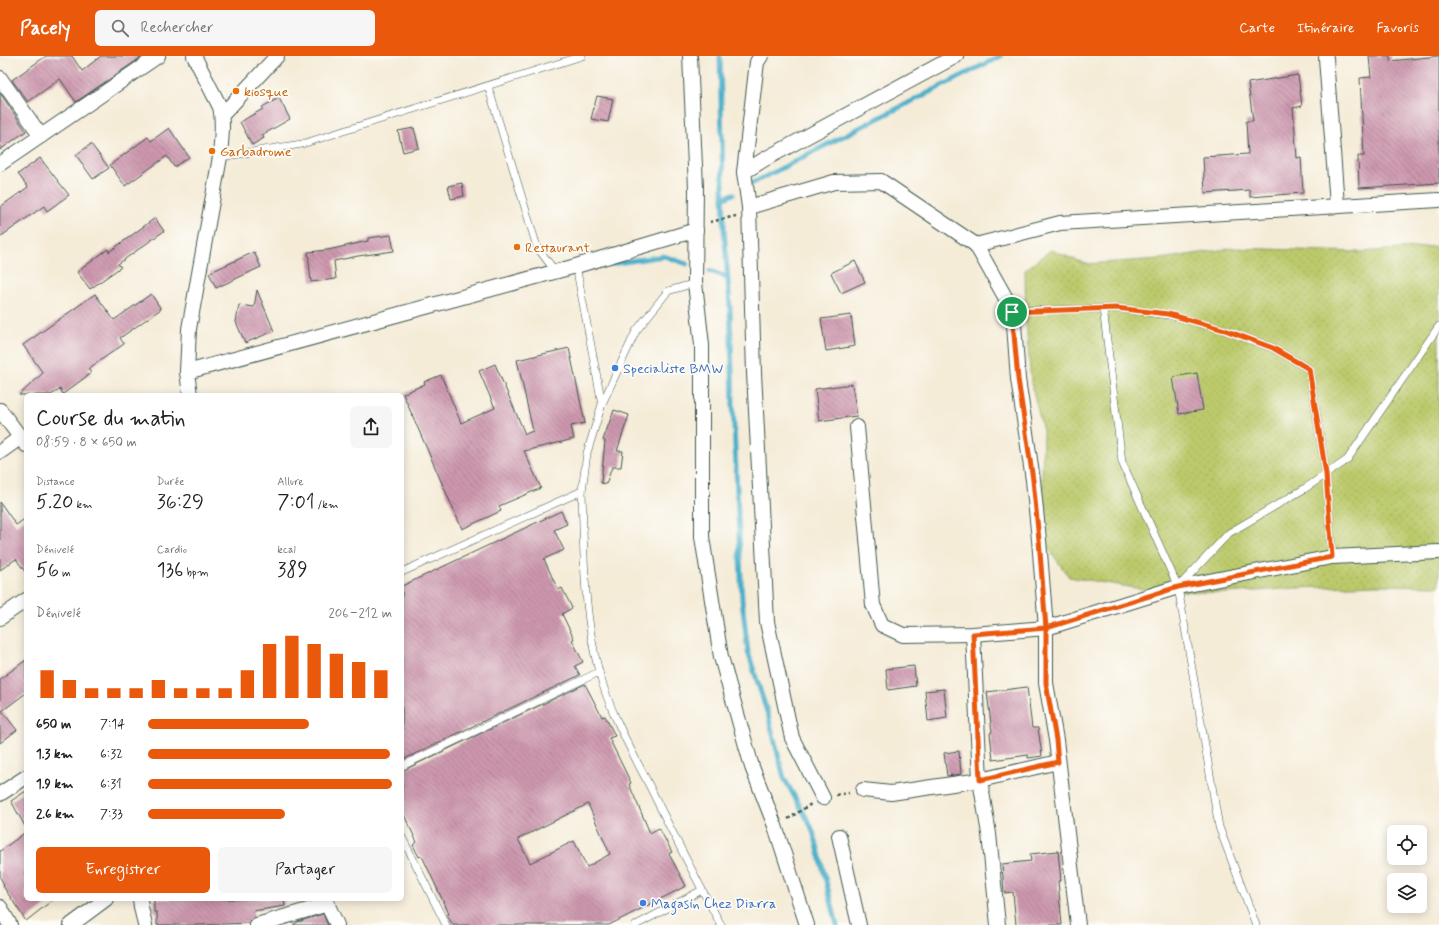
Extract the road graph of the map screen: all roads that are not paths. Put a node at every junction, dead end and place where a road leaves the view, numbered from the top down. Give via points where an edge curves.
1 (158, 56) edge
2 (194, 56) edge
3 (277, 56) edge
4 (582, 56) edge
5 (690, 56) edge
6 (761, 56) edge
7 (956, 56) edge
8 (1326, 58) dead end
9 (0, 78) edge
10 (488, 86) junction
11 (222, 115) junction
12 (41, 136) junction
13 (220, 157) junction
14 (0, 164) edge
15 (744, 172) junction
16 (1439, 200) edge
17 (1337, 205) junction
18 (749, 207) junction
19 (701, 226) junction
20 (976, 245) junction
21 (576, 266) junction
22 (555, 271) junction
23 (695, 283) junction
24 (1104, 308) junction
25 (1012, 312) junction
26 (1438, 329) edge
27 (187, 372) junction
28 (190, 393) edge
29 (602, 404) junction
30 (0, 410) edge
31 (856, 427) dead end
32 (23, 441) edge
33 (0, 452) edge
34 (1326, 474) junction
35 (582, 491) junction
36 (1439, 552) edge
37 (1332, 557) junction
38 (404, 571) edge
39 (1178, 587) junction
40 (24, 601) edge
41 (0, 618) edge
42 (1046, 628) junction
43 (973, 634) junction
44 (599, 672) junction
45 (1058, 762) junction
46 (404, 765) edge
47 (24, 778) edge
48 (980, 780) junction
49 (863, 790) dead end
50 (0, 794) edge
51 (818, 800) road end
52 (839, 836) dead end
53 (404, 841) edge
54 (702, 890) junction
55 (103, 901) edge
56 (140, 901) edge
57 (327, 901) edge
58 (0, 907) edge
59 (10, 925) edge
60 (71, 925) edge
61 (145, 925) edge
62 (257, 925) edge
63 (337, 925) edge
64 (446, 925) edge
65 (636, 925) edge
66 (721, 925) edge
67 (807, 925) edge
68 (859, 925) edge
69 (998, 925) edge
70 (1078, 925) edge
71 (1256, 925) edge

1 - 12 street
2 - 11 street
3 - 11 street
4 - 10 lane
5 - 19 street via 696,188
6 - 15 street via 757,62
7 - 15 street
8 - 17 street
9 - 12 street
10 - 13 lane via 302,144
10 - 22 lane via 537,247
11 - 13 street
12 - 14 street
13 - 27 street via 189,329
15 - 18 street
16 - 17 street
17 - 20 street via 1060,223
18 - 20 street via 834,182 881,181
18 - 51 street via 766,622 792,738
19 - 21 street
19 - 23 street
20 - 25 street
21 - 22 street
21 - 29 lane
22 - 27 street
23 - 29 lane via 668,291 636,331
23 - 67 street via 702,345 702,537 721,657 752,768 776,826
24 - 25 lane
24 - 34 lane via 1168,314 1225,330 1273,348 1309,369
24 - 39 lane via 1122,462
25 - 42 street via 1018,379 1033,480
26 - 34 lane via 1347,460
27 - 28 street
29 - 35 lane via 587,453
30 - 32 street
31 - 43 street via 873,605 882,624 903,635
32 - 33 street
34 - 37 lane
34 - 39 lane via 1229,533
35 - 38 lane
35 - 44 lane via 584,585 591,638
36 - 37 street
37 - 39 street
39 - 42 street
39 - 71 lane via 1219,827
40 - 41 street
42 - 43 street
42 - 45 street via 1046,683
43 - 48 street
44 - 46 lane
44 - 54 lane via 617,722
45 - 48 street
45 - 70 street
47 - 50 street
48 - 49 street via 891,793
48 - 69 street via 989,834
52 - 68 street
53 - 64 lane
54 - 65 lane
54 - 66 lane
55 - 60 street
56 - 61 street
57 - 62 street
57 - 63 street
58 - 59 street

